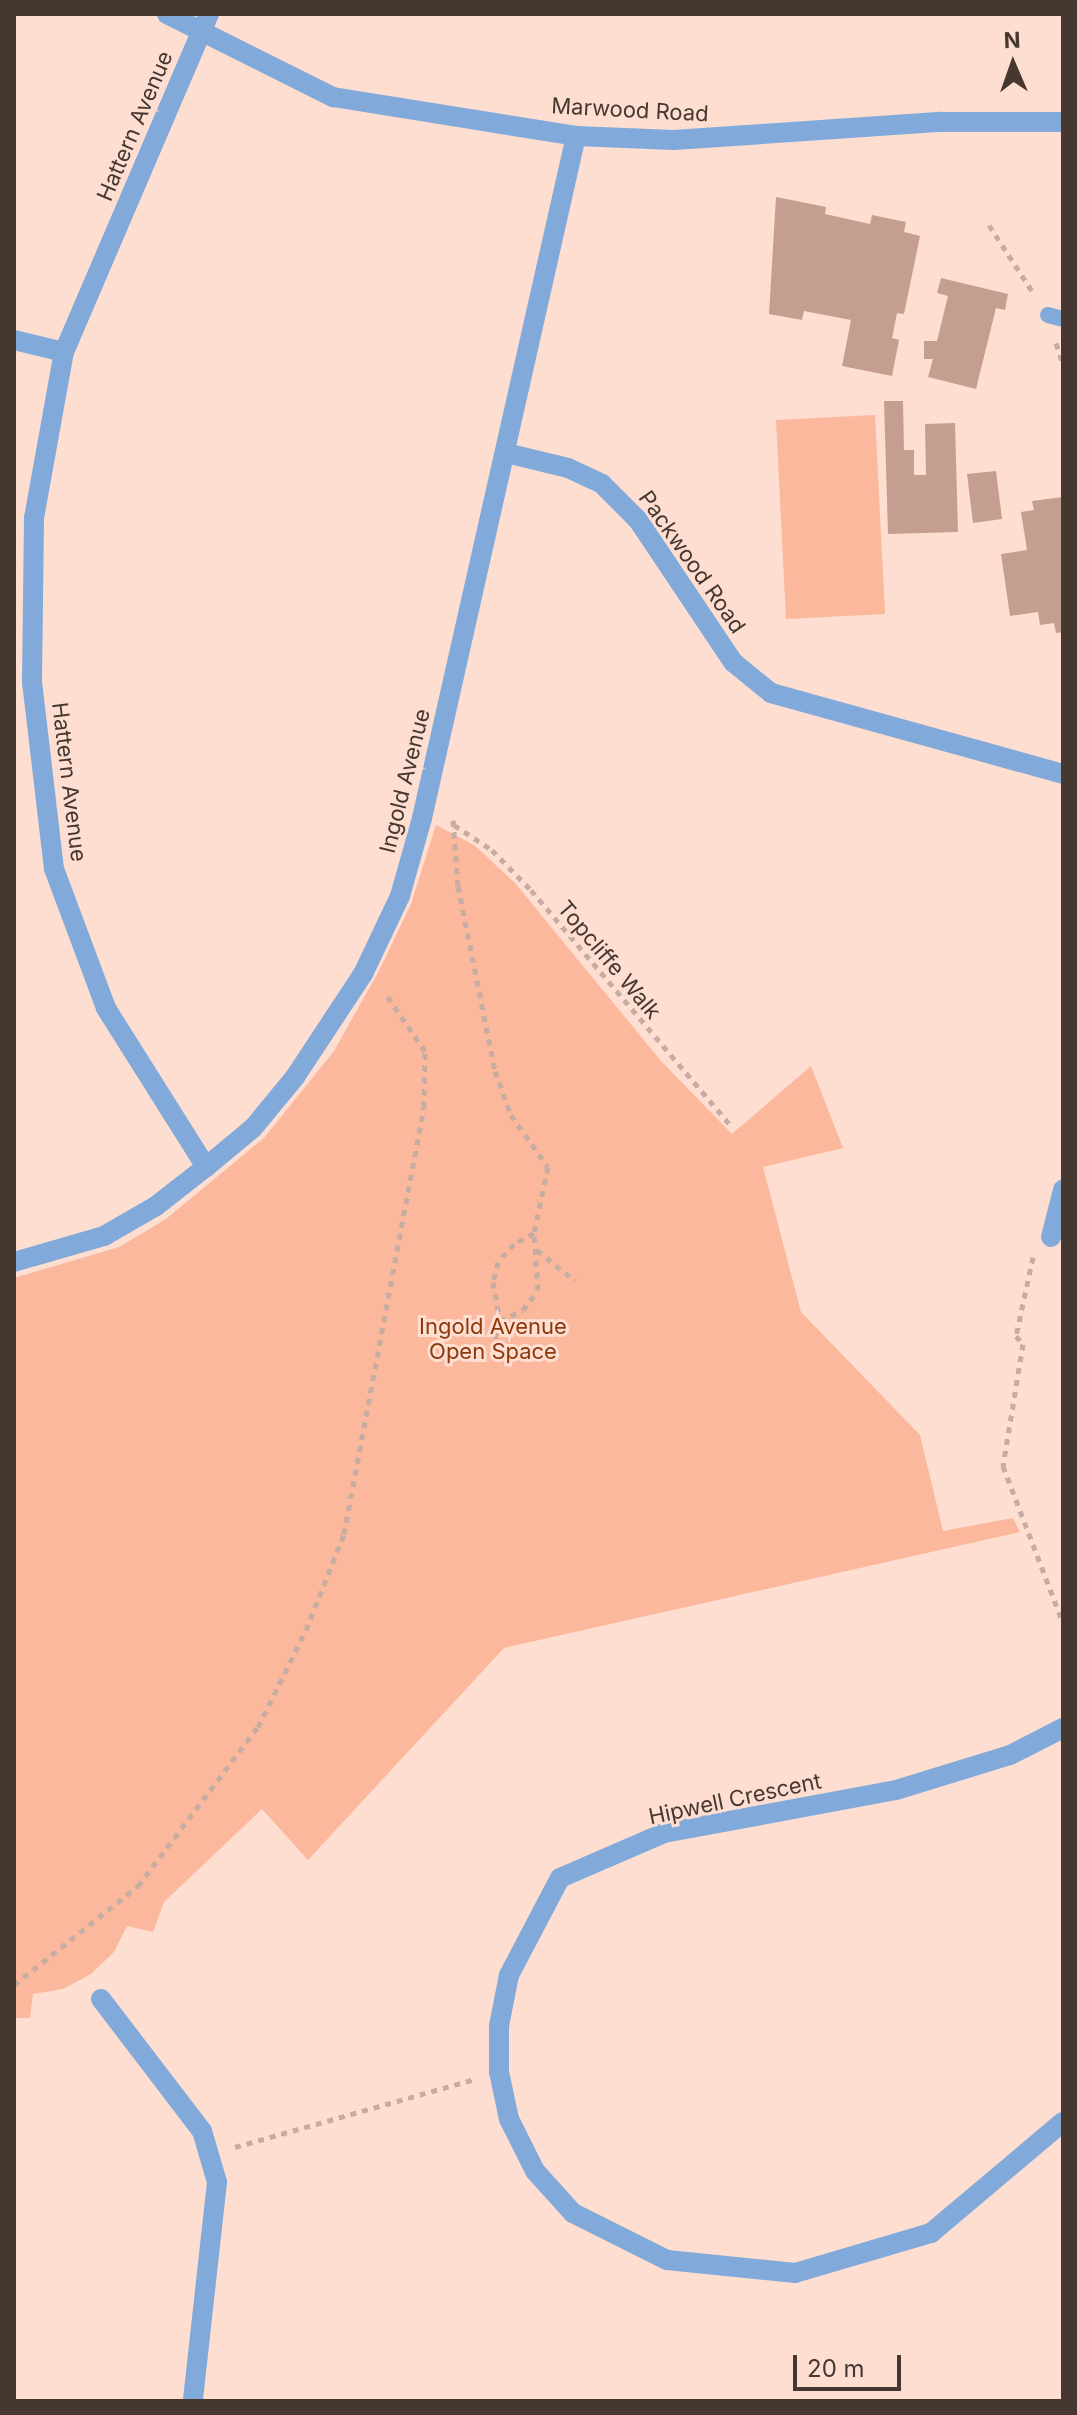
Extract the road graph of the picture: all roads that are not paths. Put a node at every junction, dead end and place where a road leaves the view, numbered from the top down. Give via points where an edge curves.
1 (167, 14) edge
2 (206, 22) edge
3 (1063, 122) edge
4 (576, 136) junction
5 (14, 340) edge
6 (64, 352) junction
7 (506, 453) junction
8 (1063, 774) edge
9 (206, 1167) junction
10 (1063, 1190) edge
11 (1051, 1237) road end
12 (14, 1262) edge
13 (1063, 1728) edge
14 (101, 1999) dead end
15 (1063, 2122) edge
16 (193, 2401) edge

1 - 2 street, Marwood Road
2 - 4 street, Marwood Road via 333,97
2 - 6 street, Hattern Avenue
3 - 4 street, Marwood Road via 941,122 674,140
4 - 7 street, Ingold Avenue
5 - 6 street
6 - 9 street, Hattern Avenue via 34,518 32,682 54,869 106,1008
7 - 8 street, Packwood Road via 568,468 602,484 638,520 733,662 771,693
7 - 9 street, Ingold Avenue via 400,896 363,974 295,1077 253,1128
9 - 12 street, Ingold Avenue via 156,1206 104,1236
10 - 11 street
13 - 15 street, Hipwell Crescent via 1010,1755 896,1790 664,1833 560,1878 509,1975 499,2026 499,2072 509,2119 535,2171 573,2213 667,2260 795,2273 931,2233
14 - 16 street via 174,2087 202,2131 217,2182

